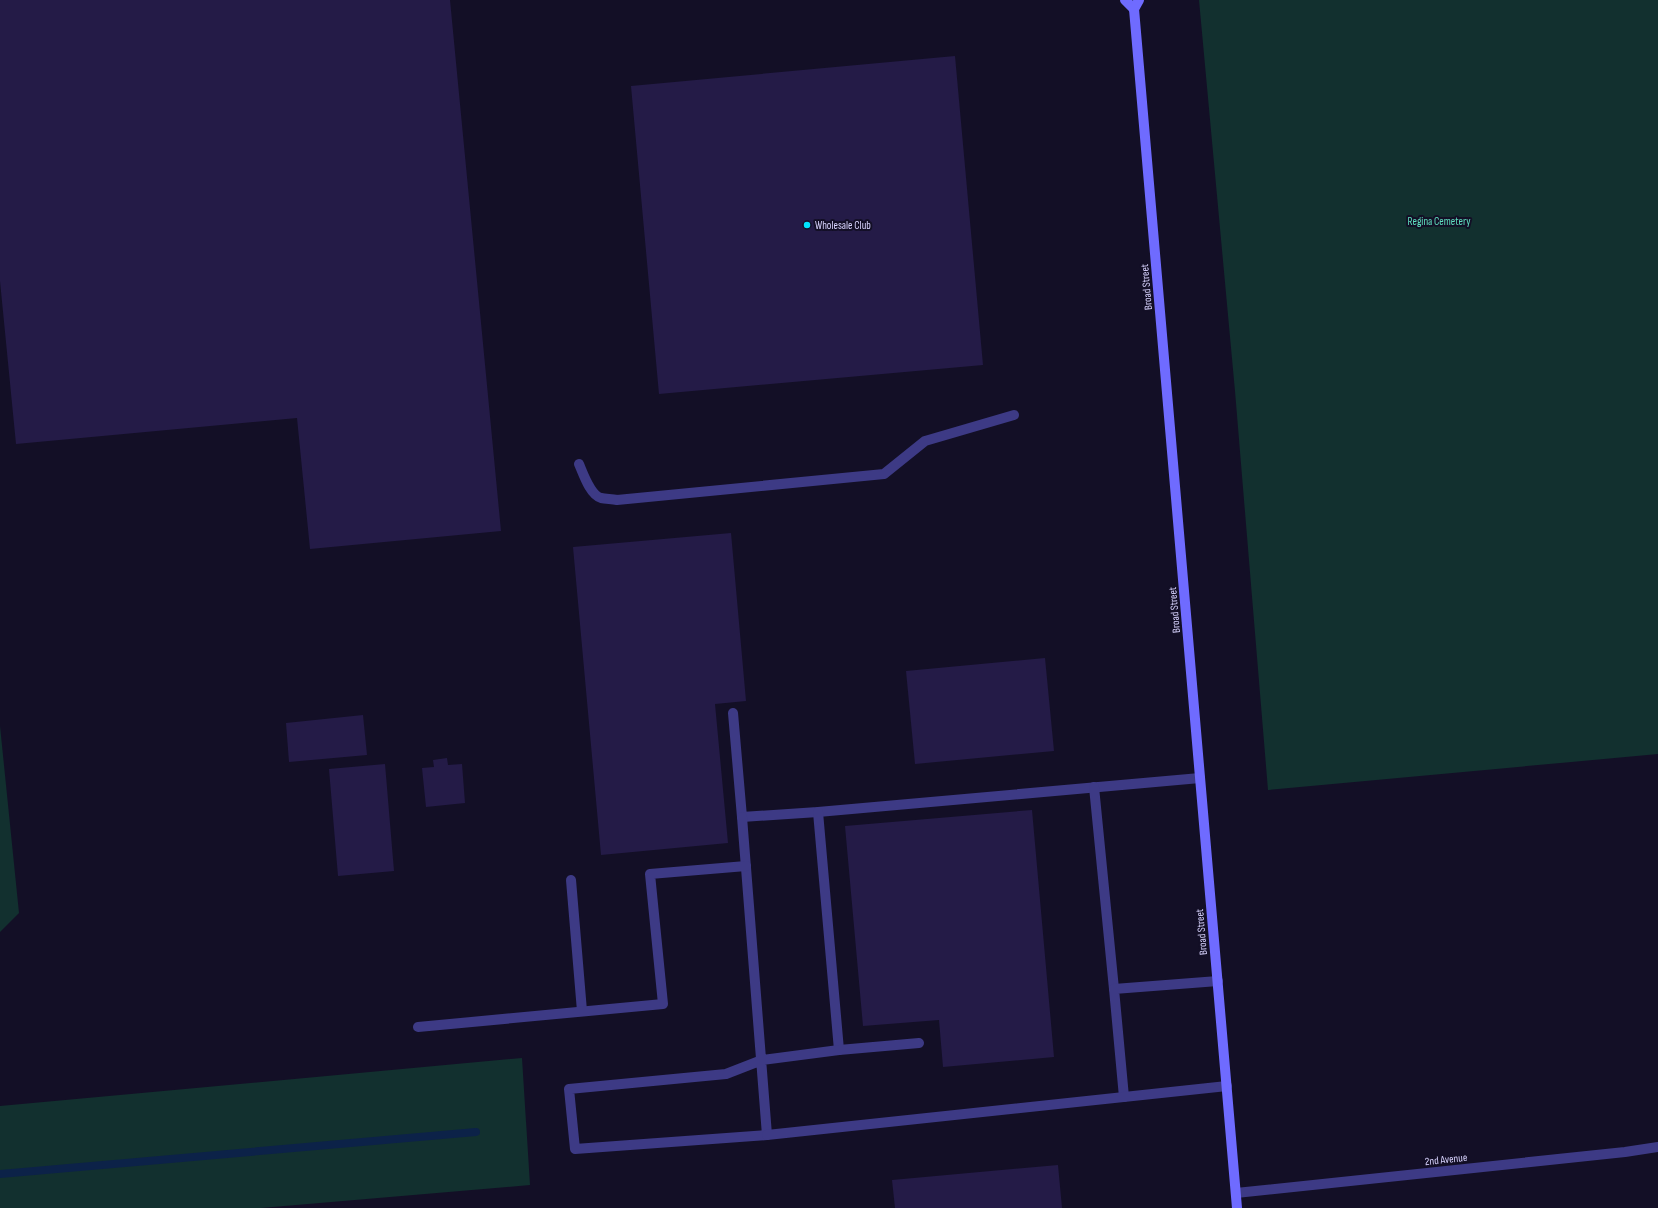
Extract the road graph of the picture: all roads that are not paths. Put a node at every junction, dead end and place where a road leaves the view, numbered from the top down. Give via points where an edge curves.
1 (1126, 0) edge
2 (1139, 0) edge
3 (1134, 9) junction
4 (1014, 415) dead end
5 (579, 464) dead end
6 (733, 713) dead end
7 (1200, 778) junction
8 (1094, 787) junction
9 (818, 812) junction
10 (742, 817) junction
11 (746, 866) junction
12 (571, 880) dead end
13 (1218, 981) junction
14 (1114, 989) junction
15 (582, 1011) junction
16 (418, 1028) dead end
17 (919, 1043) dead end
18 (839, 1050) junction
19 (762, 1060) junction
20 (1227, 1086) junction
21 (1124, 1097) junction
22 (767, 1135) junction
23 (1658, 1147) edge
24 (1236, 1193) junction
25 (1237, 1208) edge

1 - 3 main road
2 - 3 main road
3 - 7 main road, Broad Street
4 - 5 street via 925,441 884,474 617,500 599,498 592,491
6 - 10 street
7 - 8 street
7 - 13 main road, Broad Street
8 - 9 street
8 - 14 street
9 - 10 street
9 - 18 street
10 - 11 street
11 - 15 street via 650,874 663,1004
11 - 19 street
12 - 15 street
13 - 14 street
13 - 20 main road, Broad Street
14 - 21 street
15 - 16 street
17 - 18 street
18 - 19 street
19 - 22 street
19 - 22 street via 726,1074 569,1089 575,1149
20 - 21 street
20 - 24 main road, Broad Street
21 - 22 street
23 - 24 street, 2nd Avenue
24 - 25 main road, Broad Street

